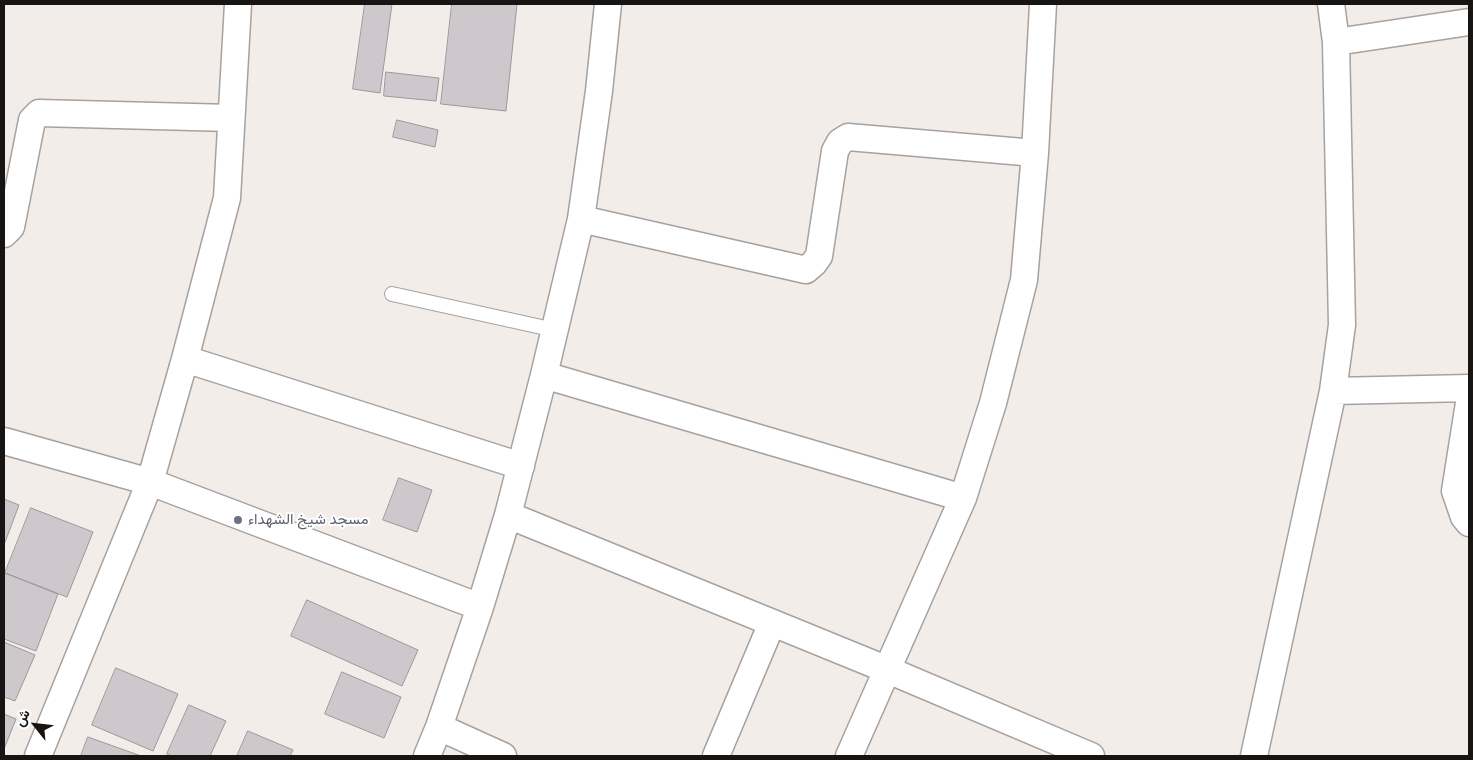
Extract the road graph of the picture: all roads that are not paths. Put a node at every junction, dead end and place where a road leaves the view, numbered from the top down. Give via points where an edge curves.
1 (238, 4) edge
2 (608, 4) edge
3 (1043, 4) edge
4 (1331, 4) edge
5 (1469, 22) edge
6 (1336, 42) junction
7 (230, 118) junction
8 (1035, 153) junction
9 (581, 219) junction
10 (4, 234) edge
11 (392, 294) dead end
12 (555, 330) junction
13 (185, 360) junction
14 (544, 375) junction
15 (1469, 388) edge
16 (1334, 391) junction
17 (1469, 403) edge
18 (4, 441) edge
19 (521, 466) junction
20 (150, 482) junction
21 (963, 498) junction
22 (508, 514) junction
23 (1469, 523) edge
24 (480, 607) junction
25 (772, 623) junction
26 (888, 670) junction
27 (440, 727) junction
28 (38, 756) edge
29 (427, 756) edge
30 (503, 756) edge
31 (716, 756) edge
32 (849, 756) edge
33 (1091, 756) edge
34 (1254, 756) edge

1 - 7 street
2 - 9 street via 600,90
3 - 8 street
4 - 6 street
5 - 6 street
6 - 16 street via 1342,325
7 - 10 street via 39,113 32,120 11,227
7 - 13 street via 227,198
8 - 9 street via 848,136 835,151 819,256 806,270
8 - 21 street via 1024,280 993,404
9 - 12 street
11 - 12 lane
12 - 14 street
13 - 19 street
13 - 20 street
14 - 19 street
14 - 21 street
15 - 16 street
16 - 34 street
17 - 23 street via 1455,491
18 - 20 street
19 - 22 street
20 - 24 street
20 - 28 street
21 - 26 street
22 - 24 street
22 - 25 street
24 - 27 street
25 - 26 street
25 - 31 street
26 - 32 street
26 - 33 street
27 - 29 street
27 - 30 street

